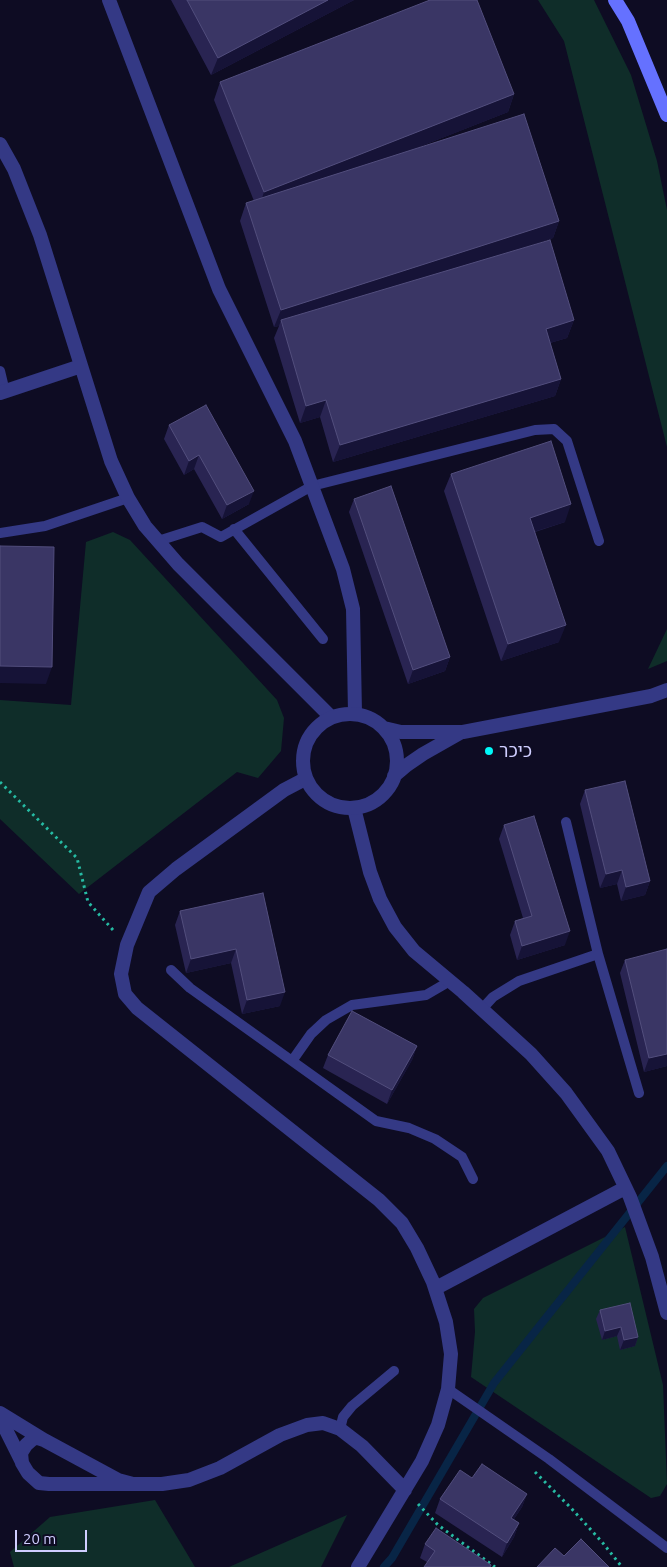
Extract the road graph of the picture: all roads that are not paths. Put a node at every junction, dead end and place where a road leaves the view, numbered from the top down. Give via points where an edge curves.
1 (109, 0) edge
2 (615, 0) edge
3 (667, 115) edge
4 (0, 144) edge
5 (81, 366) junction
6 (0, 371) edge
7 (3, 392) edge
8 (312, 486) junction
9 (128, 498) junction
10 (234, 529) junction
11 (0, 533) edge
12 (158, 541) junction
13 (599, 541) dead end
14 (323, 639) dead end
15 (667, 690) edge
16 (651, 696) junction
17 (667, 696) edge
18 (355, 713) junction
19 (331, 717) junction
20 (384, 728) junction
21 (463, 732) junction
22 (394, 776) junction
23 (305, 779) junction
24 (354, 808) junction
25 (566, 822) dead end
26 (598, 954) junction
27 (171, 970) dead end
28 (450, 981) junction
29 (482, 1009) junction
30 (292, 1061) junction
31 (639, 1093) dead end
32 (473, 1180) dead end
33 (625, 1188) junction
34 (436, 1288) junction
35 (667, 1313) edge
36 (394, 1371) dead end
37 (448, 1389) junction
38 (0, 1413) edge
39 (0, 1418) edge
40 (340, 1429) junction
41 (44, 1440) junction
42 (22, 1463) junction
43 (133, 1484) junction
44 (405, 1490) junction
45 (667, 1548) edge
46 (358, 1567) edge

1 - 8 street via 220,289 295,441
2 - 3 main road via 628,21
4 - 5 street via 14,169 40,235
5 - 7 street
5 - 9 street via 111,461
6 - 7 lane
8 - 10 lane
8 - 13 lane via 534,430 554,430 567,441
8 - 18 street via 343,569 353,609
9 - 11 lane via 45,526
9 - 12 street
10 - 12 lane via 221,537 202,527
10 - 14 lane
12 - 19 street
15 - 16 street
16 - 17 street
16 - 21 street
18 - 19 street
18 - 20 street via 371,718
19 - 23 street via 318,725 303,750
20 - 21 street via 401,732
20 - 22 street via 397,755
21 - 22 street via 423,754
22 - 24 street via 376,800
23 - 24 street via 312,790 330,804
23 - 34 street via 284,790 149,892 127,945 121,974 125,994 137,1008 379,1200 402,1223
24 - 28 street via 370,872 395,927 414,952
25 - 26 lane
26 - 29 lane via 519,981 493,997
26 - 31 lane
27 - 30 lane via 190,988
28 - 29 street
28 - 30 lane via 426,995 352,1005 326,1020 311,1034
29 - 33 street via 531,1054 566,1093 608,1151
30 - 32 lane via 376,1121 409,1128 436,1139 462,1157
33 - 34 street
33 - 35 street via 652,1257
34 - 37 street via 451,1354
36 - 40 lane via 352,1406 343,1417
37 - 44 street via 438,1425
37 - 45 lane via 549,1459
38 - 41 street
39 - 42 street
40 - 43 street via 323,1423 306,1425 189,1480
40 - 44 street via 362,1446
41 - 42 street via 35,1437 26,1445 21,1453
41 - 43 street via 118,1480
42 - 43 street via 39,1483
44 - 46 street

